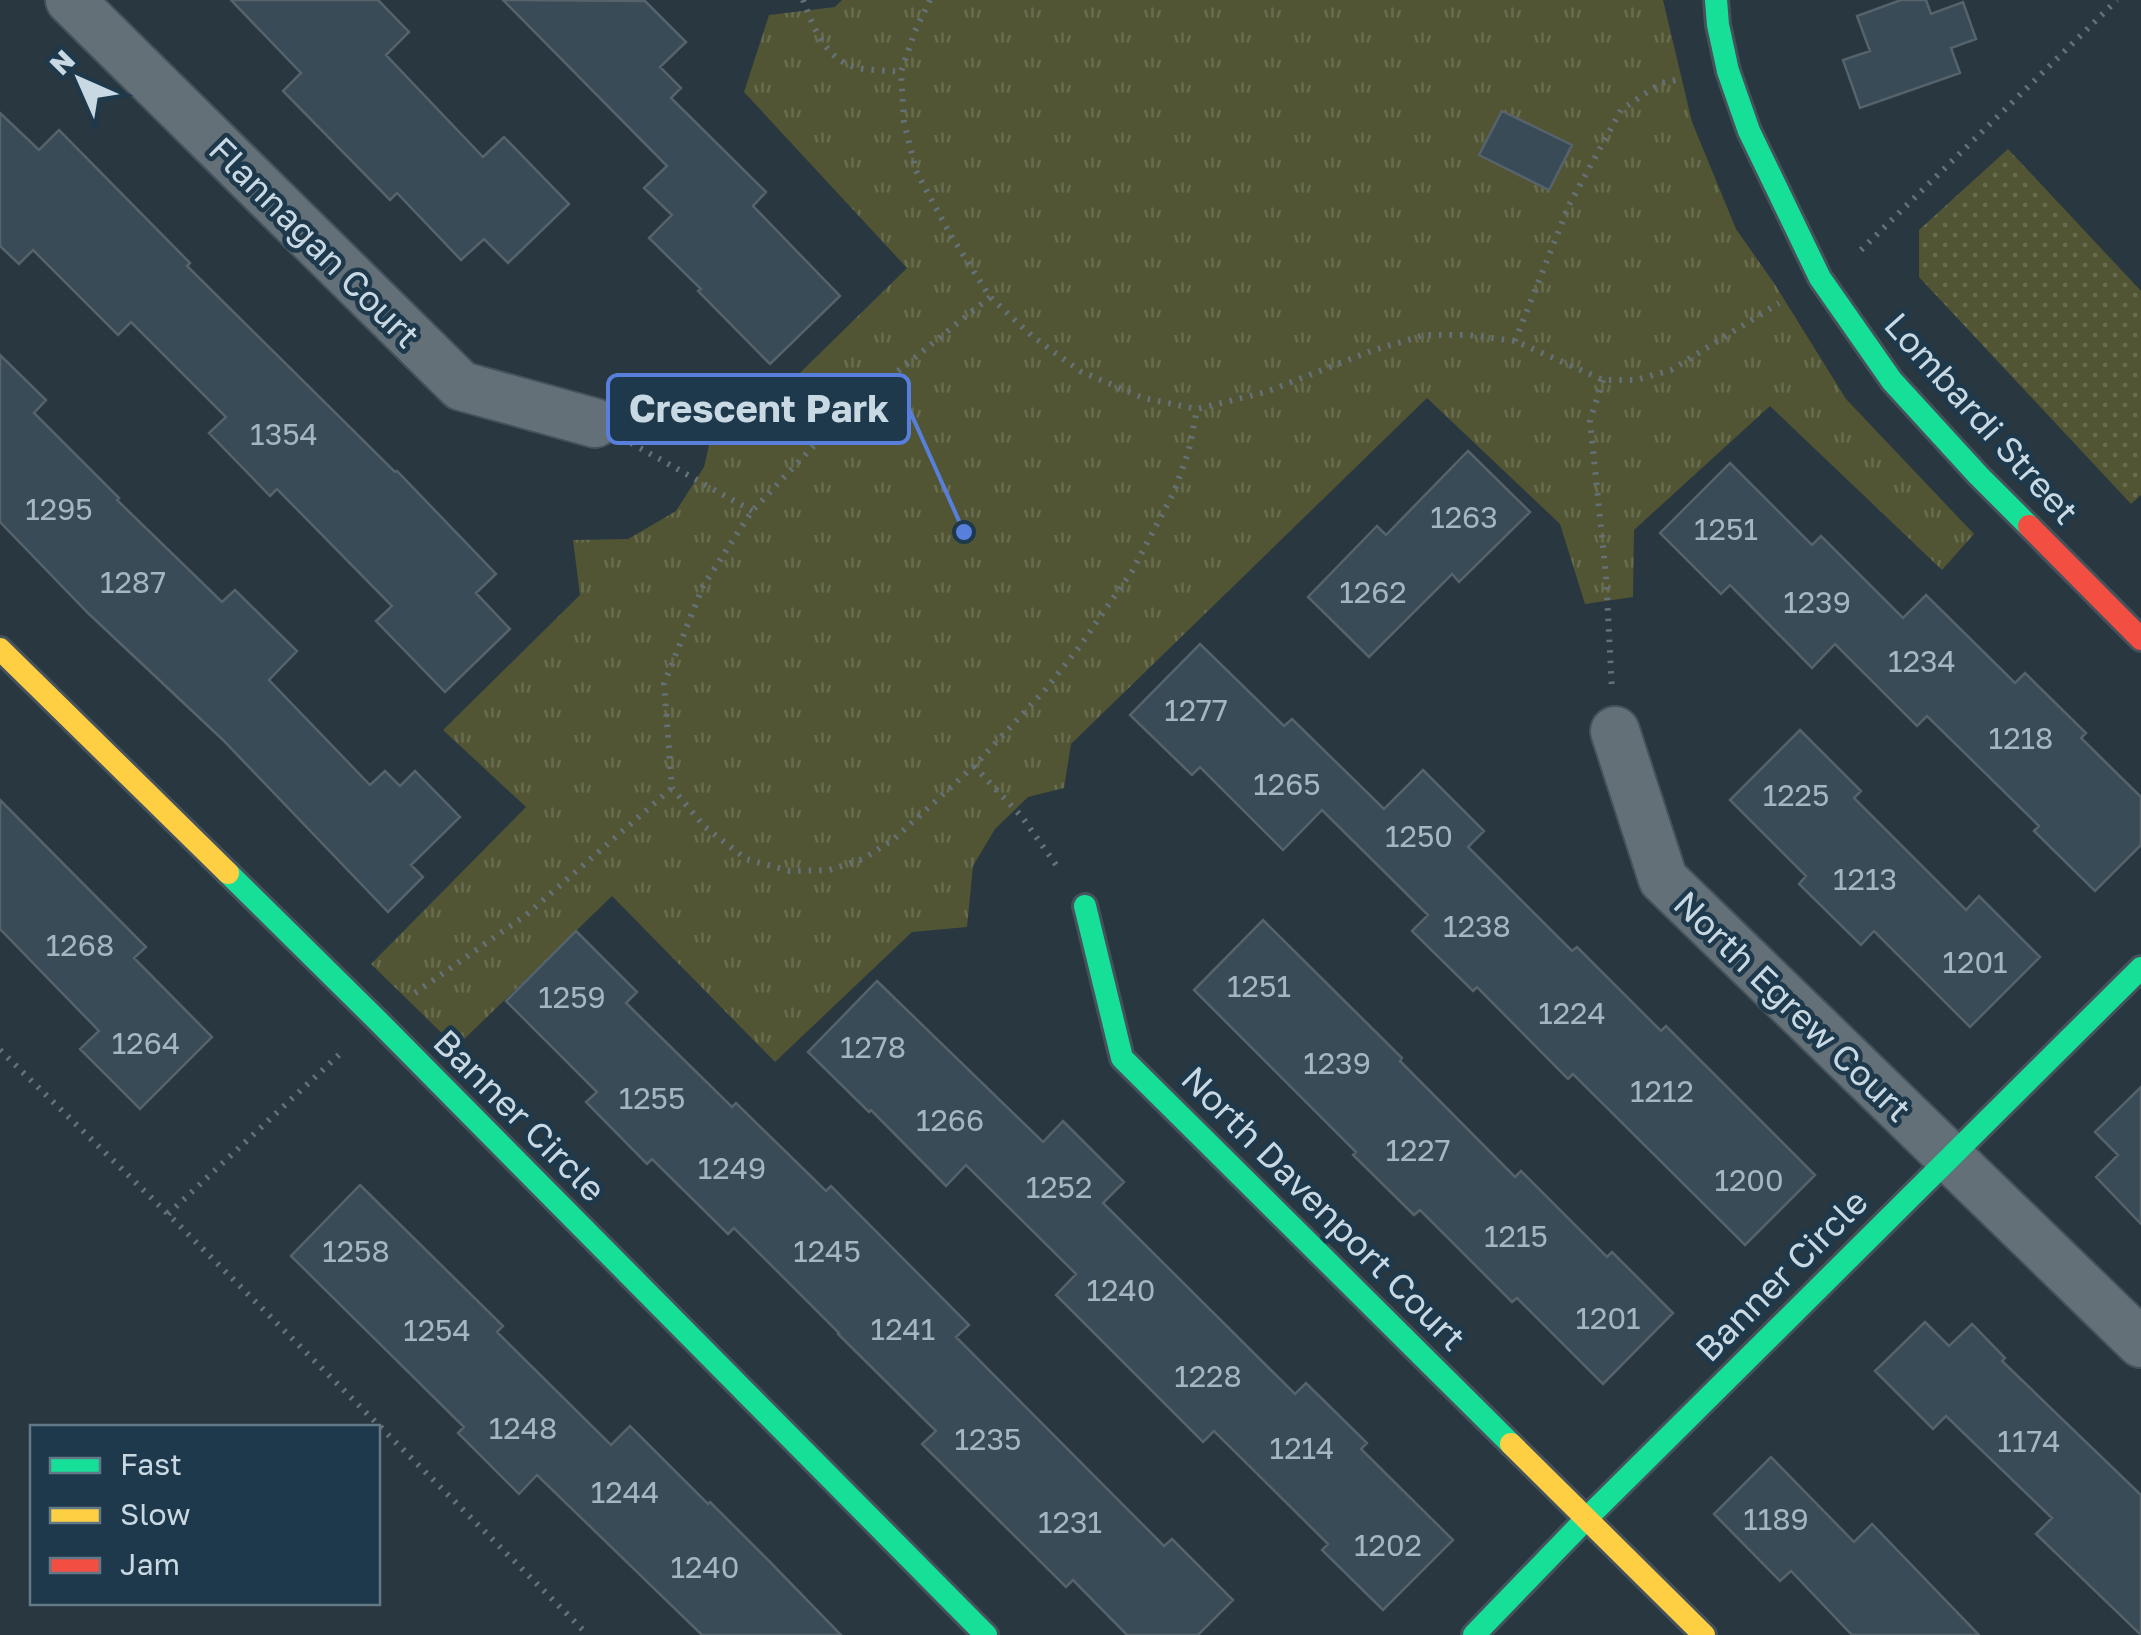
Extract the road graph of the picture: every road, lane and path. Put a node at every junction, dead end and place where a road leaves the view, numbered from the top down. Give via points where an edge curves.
1 (70, 0) edge
2 (803, 0) edge
3 (930, 0) edge
4 (1716, 0) edge
5 (2117, 0) edge
6 (901, 72) junction
7 (1728, 72) junction
8 (1820, 278) junction
9 (990, 297) junction
10 (1515, 341) junction
11 (1603, 380) junction
12 (1197, 409) junction
13 (595, 423) joint
14 (752, 511) junction
15 (2141, 639) edge
16 (0, 649) edge
17 (1615, 731) joint
18 (974, 766) junction
19 (1084, 906) joint
20 (2141, 968) edge
21 (0, 1050) edge
22 (1948, 1158) junction
23 (2141, 1343) edge
24 (378, 1425) edge
25 (380, 1427) edge
26 (1587, 1518) junction
27 (588, 1635) edge
28 (986, 1635) edge
29 (1474, 1635) edge
30 (1704, 1635) edge

1 - 13 street, Flannagan Court via 461,386
2 - 6 path via 830,52 853,67
3 - 6 path
4 - 7 street, Lombardi Street
5 - 8 path via 1857,254
6 - 9 path via 916,170
7 - 8 street, Lombardi Street
7 - 10 path via 1662,83 1621,110 1569,205
8 - 11 path via 1671,370
8 - 15 street, Lombardi Street via 1892,380
9 - 12 path via 1080,371 1143,398
9 - 14 path via 841,417
10 - 11 path
10 - 12 path via 1424,335 1266,392
11 - 17 path via 1590,421
12 - 18 path via 1174,492 1132,571 1046,690
13 - 14 path
14 - 18 path via 703,586 664,684 672,788 705,827 746,858 790,871 829,870 894,840
16 - 28 street, Banner Circle
17 - 22 street, North Egrew Court via 1663,880
18 - 19 path via 1022,816
19 - 26 street, North Davenport Court via 1122,1058
20 - 22 street, Banner Circle
21 - 24 path
22 - 23 street, North Egrew Court
22 - 26 street, Banner Circle
25 - 27 path
26 - 29 street, Banner Circle
26 - 30 street, North Davenport Court

